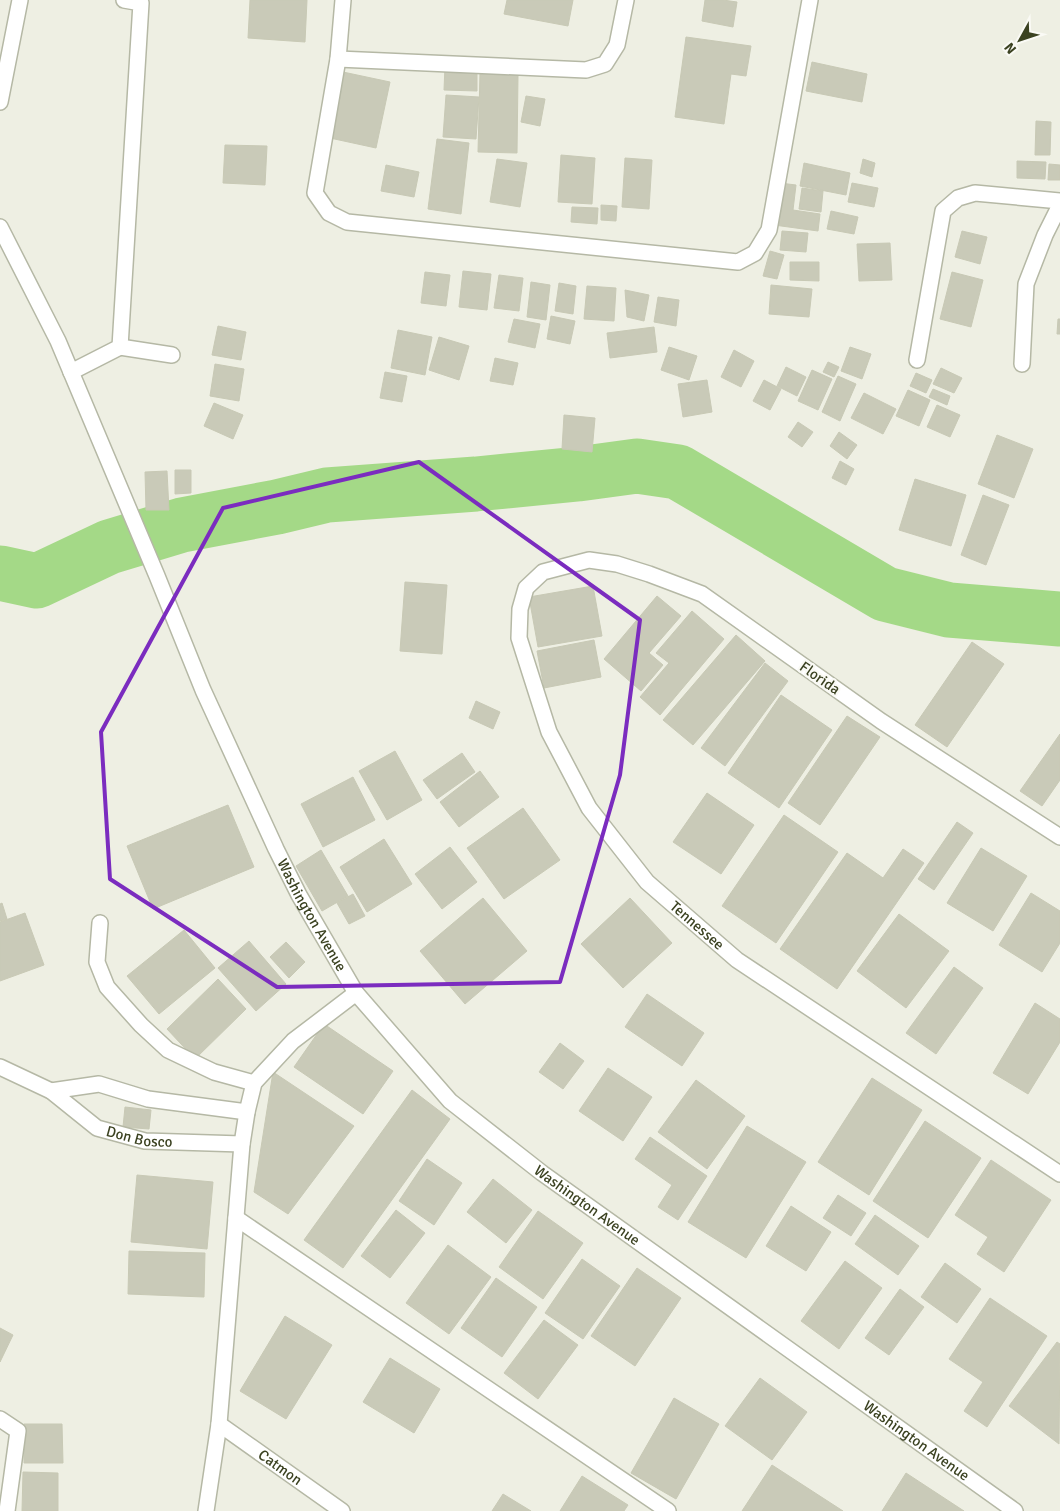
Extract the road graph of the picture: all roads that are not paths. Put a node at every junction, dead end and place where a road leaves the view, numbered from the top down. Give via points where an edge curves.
1 (20, 0) edge
2 (124, 0) edge
3 (343, 0) edge
4 (626, 0) edge
5 (810, 0) edge
6 (141, 1) edge
7 (338, 59) junction
8 (0, 102) edge
9 (1060, 203) edge
10 (0, 227) edge
11 (120, 347) junction
12 (172, 355) dead end
13 (918, 360) dead end
14 (1022, 364) dead end
15 (72, 372) junction
16 (566, 565) joint
17 (1060, 837) edge
18 (100, 924) dead end
19 (356, 993) junction
20 (0, 1067) edge
21 (254, 1083) junction
22 (51, 1091) junction
23 (246, 1112) junction
24 (242, 1144) junction
25 (1060, 1174) edge
26 (236, 1218) junction
27 (0, 1419) edge
28 (219, 1424) junction
29 (7, 1511) edge
30 (206, 1511) edge
31 (342, 1511) edge
32 (668, 1511) edge
33 (1015, 1511) edge

1 - 8 street
2 - 6 street
3 - 7 street
4 - 7 street via 618,45 605,64 586,70
5 - 7 street via 769,230 755,253 738,262 348,222 329,212 315,193
6 - 11 street
9 - 13 street via 975,193 958,198 943,211
9 - 14 street via 1026,284
10 - 15 street, Washington Avenue
11 - 12 street
11 - 15 street
15 - 19 street, Washington Avenue via 203,690 299,896
16 - 17 street, Florida via 589,560 617,564 702,594 881,721
16 - 25 street, Tennessee via 543,572 526,588 520,609 520,638 549,732 589,808 647,882 737,960
18 - 21 street via 97,962 107,987 141,1025 168,1050 214,1072
19 - 21 street via 294,1041
19 - 33 street, Washington Avenue via 450,1101 542,1174
20 - 22 street, Don Bosco
21 - 23 street
22 - 23 street via 99,1084 148,1099
22 - 24 street, Don Bosco via 97,1128 145,1141
23 - 24 street
24 - 26 street
26 - 28 street
26 - 32 street
27 - 29 street via 18,1431
28 - 30 street
28 - 31 street, Catmon

